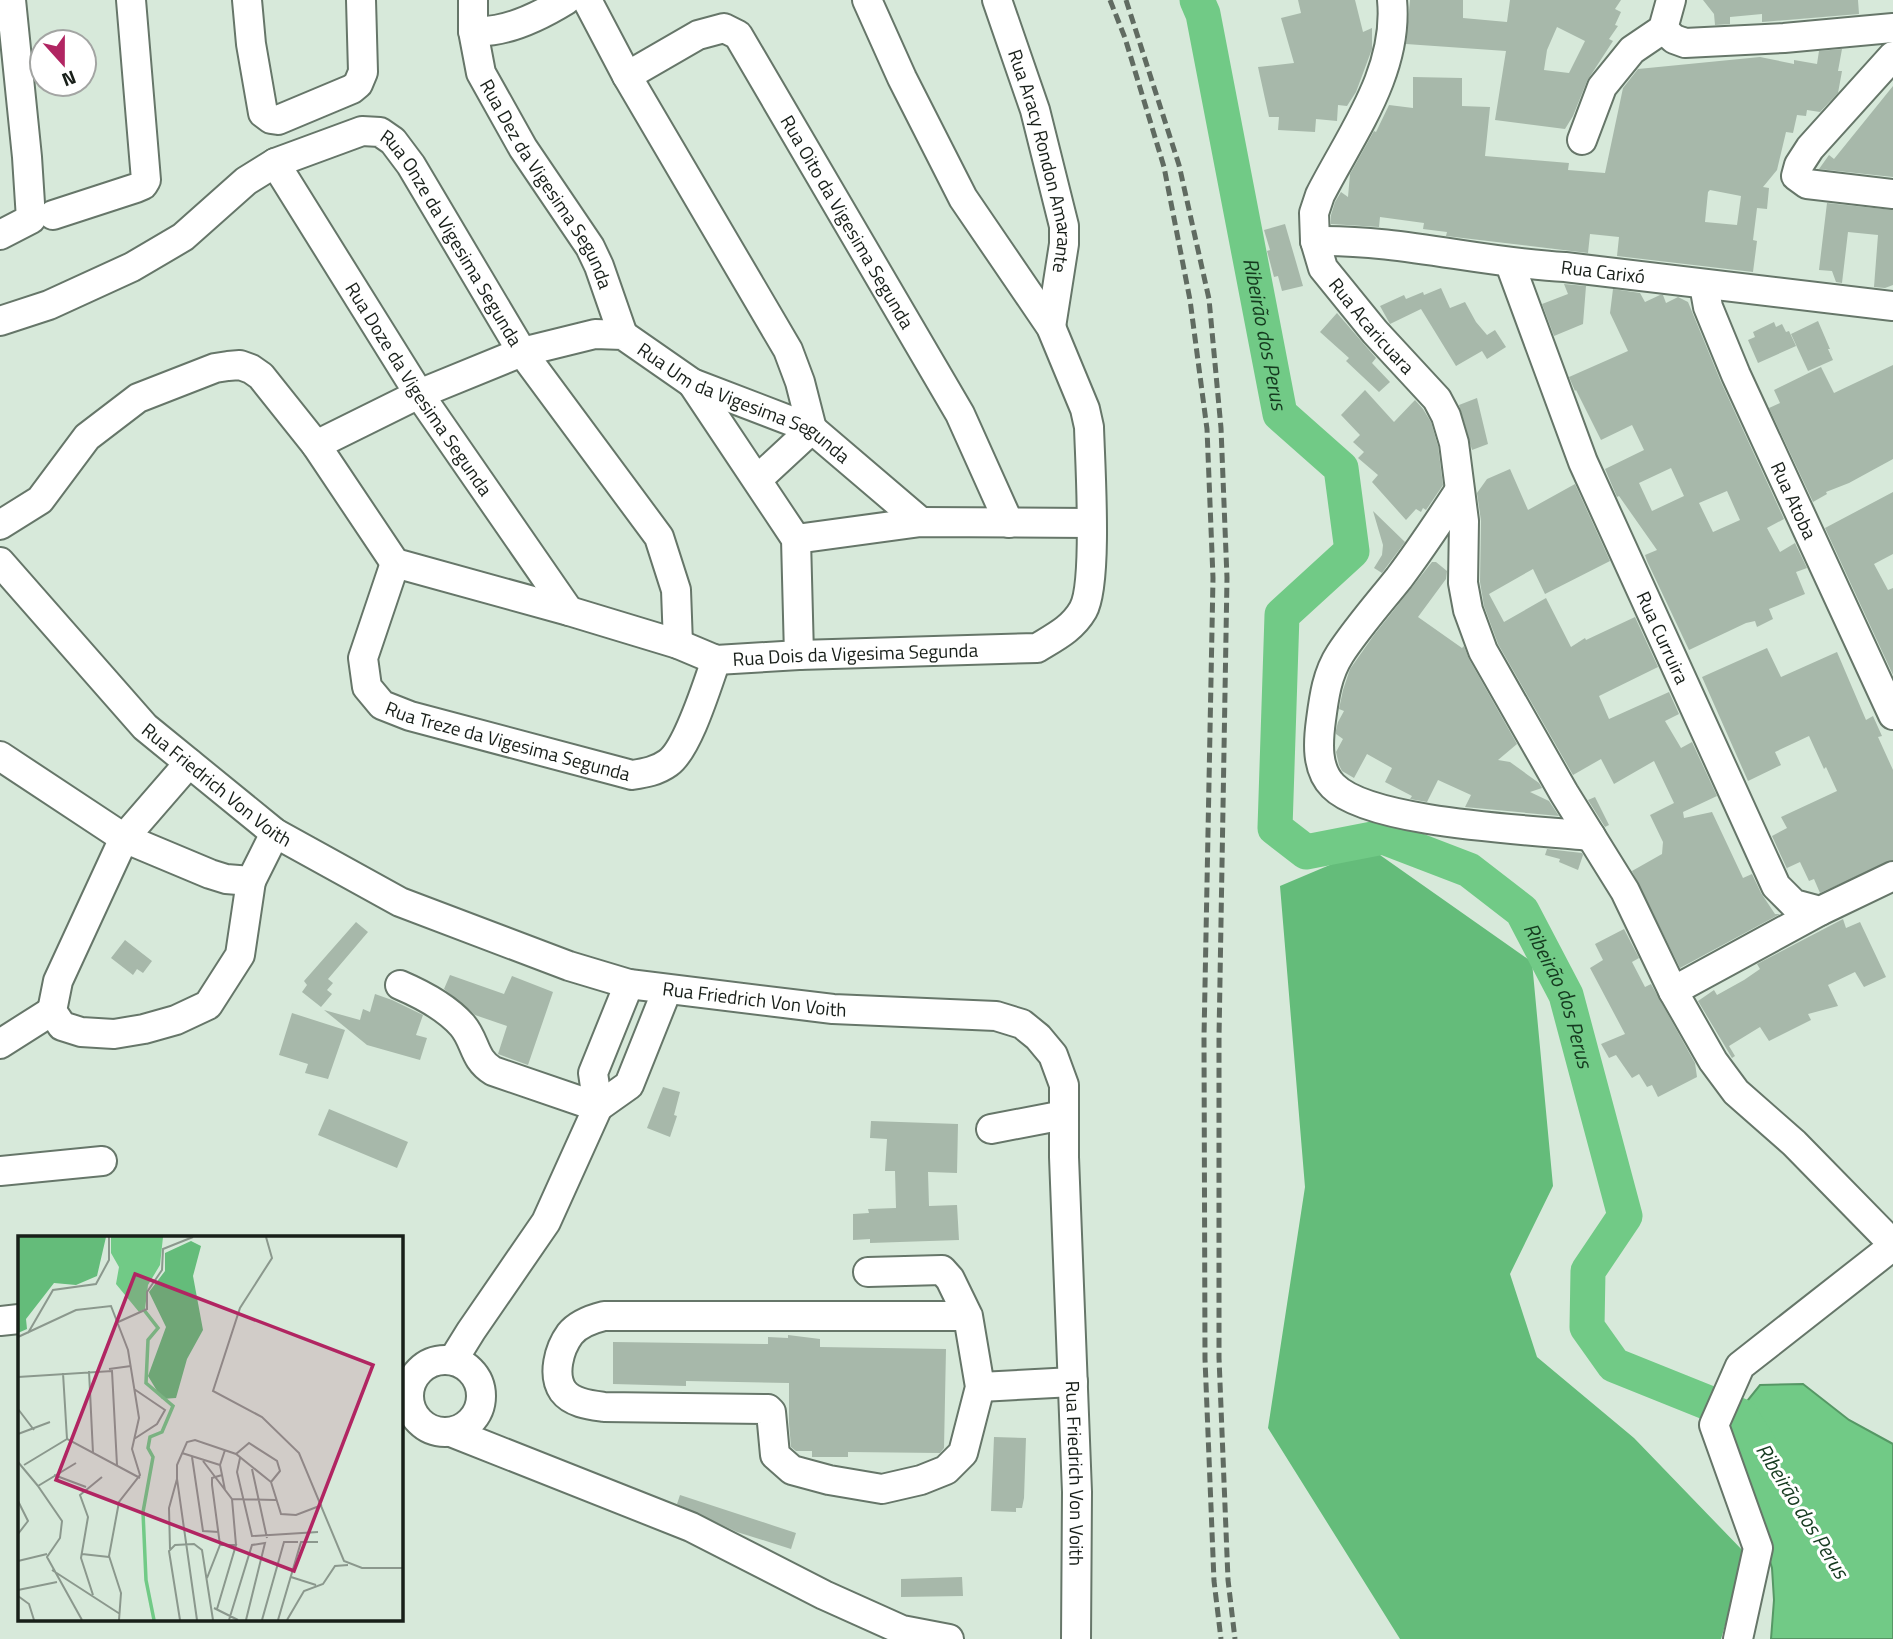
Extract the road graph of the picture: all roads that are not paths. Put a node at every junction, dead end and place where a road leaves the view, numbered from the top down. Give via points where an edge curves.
1 (11, 0) edge
2 (131, 0) edge
3 (247, 0) edge
4 (361, 0) edge
5 (473, 0) edge
6 (566, 0) edge
7 (587, 0) edge
8 (867, 0) edge
9 (997, 0) edge
10 (1392, 0) edge
11 (1671, 0) edge
12 (1893, 28) edge
13 (1663, 29) junction
14 (473, 31) junction
15 (1893, 56) edge
16 (627, 76) junction
17 (1582, 140) dead end
18 (275, 163) junction
19 (1893, 194) edge
20 (53, 215) dead end
21 (0, 235) edge
22 (1315, 241) junction
23 (1510, 264) junction
24 (1704, 285) junction
25 (1893, 306) edge
26 (0, 321) edge
27 (1051, 327) junction
28 (623, 335) junction
29 (522, 352) junction
30 (692, 383) junction
31 (419, 394) junction
32 (812, 429) junction
33 (316, 445) junction
34 (758, 479) junction
35 (1460, 491) junction
36 (921, 522) junction
37 (1009, 523) junction
38 (1090, 523) junction
39 (0, 525) edge
40 (796, 539) junction
41 (395, 563) junction
42 (1, 565) edge
43 (569, 611) junction
44 (678, 644) junction
45 (799, 655) junction
46 (716, 660) junction
47 (1893, 715) edge
48 (0, 756) edge
49 (189, 763) junction
50 (275, 833) junction
51 (1591, 836) junction
52 (124, 838) junction
53 (1893, 876) edge
54 (251, 881) junction
55 (1820, 911) junction
56 (629, 984) junction
57 (401, 985) dead end
58 (667, 990) junction
59 (1673, 991) junction
60 (52, 1011) junction
61 (8, 1031) edge
62 (597, 1107) junction
63 (1064, 1115) junction
64 (991, 1129) dead end
65 (103, 1161) dead end
66 (0, 1171) edge
67 (1893, 1245) edge
68 (868, 1272) dead end
69 (968, 1316) junction
70 (18, 1319) edge
71 (0, 1321) edge
72 (453, 1360) junction
73 (1073, 1382) junction
74 (980, 1387) junction
75 (405, 1402) edge
76 (451, 1432) junction
77 (949, 1639) edge
78 (1076, 1639) edge
79 (1738, 1639) edge

1 - 21 street via 31,219
2 - 20 street via 146,180 136,188
3 - 4 street via 263,113 278,121 358,84 363,72
5 - 14 street, Rua Dez da Vigesima Segunda
6 - 14 street via 502,30
7 - 16 street
8 - 27 street, Rua Dois da Vigesima Segunda via 963,198
9 - 27 street, Rua Aracy Rondon Amarante via 1035,110 1064,226
10 - 22 street, Rua Acaricuara via 1392,38 1383,76 1320,195 1314,213
11 - 13 street
12 - 13 street via 1685,43
13 - 17 street via 1632,50 1602,87
14 - 28 street, Rua Dez da Vigesima Segunda via 481,73 523,148 590,247
15 - 19 street via 1810,148 1796,172 1807,184
16 - 32 street via 788,350
16 - 37 street, Rua Oito da Vigesima Segunda via 698,35 724,28 738,35 960,414
18 - 26 street, Rua Onze da Vigesima Segunda via 246,181 183,237 132,267
18 - 29 street, Rua Onze da Vigesima Segunda via 362,131 380,132 393,141
18 - 31 street, Rua Doze da Vigesima Segunda
22 - 23 street, Rua Carixó via 1401,246
22 - 35 street, Rua Acaricuara via 1331,280 1437,399 1454,443
23 - 24 street, Rua Carixó
23 - 55 street, Rua Curruira via 1583,462 1776,886 1794,904
24 - 25 street, Rua Carixó
24 - 47 street, Rua Atoba via 1708,307 1736,375
27 - 38 street, Rua Dois da Vigesima Segunda via 1089,426
28 - 29 street, Rua Um da Vigesima Segunda via 595,334
28 - 30 street, Rua Um da Vigesima Segunda
29 - 31 street, Rua Um da Vigesima Segunda
29 - 44 street, Rua Onze da Vigesima Segunda via 659,537 676,590
30 - 32 street, Rua Um da Vigesima Segunda
30 - 34 street
31 - 33 street, Rua Um da Vigesima Segunda
31 - 43 street, Rua Doze da Vigesima Segunda
32 - 34 street
32 - 36 street, Rua Um da Vigesima Segunda
33 - 39 street via 261,376 240,365 215,368 138,398 87,436 40,500
33 - 41 street
34 - 40 street
35 - 51 street, Rua Acaricuara via 1463,583 1474,630
35 - 51 street via 1339,656 1325,689 1320,729 1324,775 1334,788 1381,811
36 - 37 street
36 - 40 street
37 - 38 street
38 - 45 street, Rua Dois da Vigesima Segunda via 1090,581 1084,609 1069,629 1037,648
40 - 45 street
41 - 43 street, Rua Dois da Vigesima Segunda
41 - 46 street, Rua Treze da Vigesima Segunda via 362,658 367,687 382,705 410,716 632,775 650,773 670,762 684,743
42 - 49 street, Rua Friedrich Von Voith via 145,727
43 - 44 street, Rua Dois da Vigesima Segunda
44 - 46 street, Rua Dois da Vigesima Segunda
45 - 46 street, Rua Dois da Vigesima Segunda
48 - 52 street
49 - 50 street, Rua Friedrich Von Voith
49 - 52 street
50 - 54 street
50 - 56 street, Rua Friedrich Von Voith via 400,902 569,967
51 - 59 street, Rua Acaricuara via 1633,906
52 - 54 street via 210,874
52 - 60 street via 58,981
53 - 55 street
54 - 60 street via 240,955 208,1005 176,1020 114,1034 62,1026
55 - 59 street
56 - 58 street, Rua Friedrich Von Voith
56 - 62 street via 593,1073
57 - 62 street via 424,995 461,1024 482,1064
58 - 62 street via 629,1085
58 - 63 street, Rua Friedrich Von Voith via 833,1009 996,1016 1022,1024 1053,1055 1064,1085
59 - 67 street, Rua Acaricuara via 1736,1092 1794,1143
60 - 61 street
62 - 72 street via 547,1222
63 - 64 street
63 - 73 street, Rua Friedrich Von Voith
65 - 66 street
67 - 79 street via 1740,1366 1714,1425 1758,1548
68 - 69 street via 942,1270
69 - 74 street
69 - 74 street via 604,1316 570,1333 556,1375 564,1392 579,1402 604,1407 768,1409 775,1455 782,1463 829,1480 881,1489 946,1470 963,1452
70 - 71 street
72 - 75 street via 425,1365 415,1375
72 - 76 street via 476,1376 481,1404 470,1422
73 - 74 street
73 - 78 street, Rua Friedrich Von Voith
75 - 76 street via 424,1426
76 - 77 street via 691,1527 902,1630

